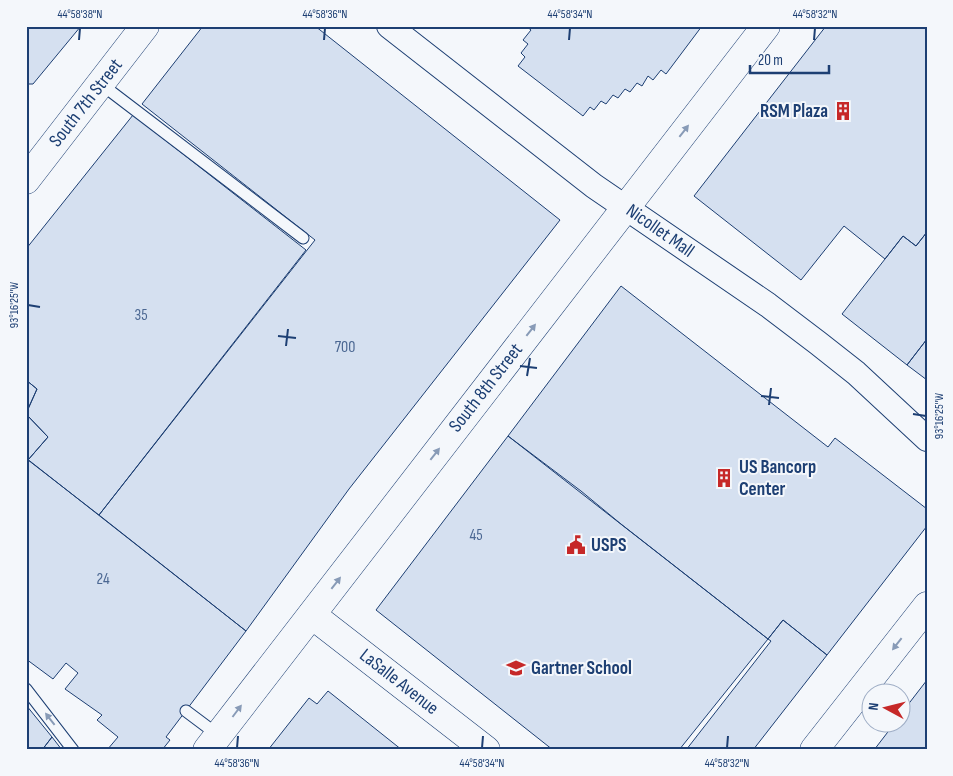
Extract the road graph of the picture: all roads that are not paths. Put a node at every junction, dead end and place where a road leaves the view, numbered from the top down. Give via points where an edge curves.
1 (145, 26) edge
2 (389, 26) edge
3 (766, 26) edge
4 (101, 84) junction
5 (26, 180) edge
6 (625, 207) junction
7 (303, 238) dead end
8 (927, 439) edge
9 (927, 606) edge
10 (312, 614) junction
11 (26, 689) edge
12 (186, 710) dead end
13 (213, 743) edge
14 (74, 750) edge
15 (486, 750) edge
16 (814, 750) edge

1 - 4 main road, South 7th Street
2 - 6 street, Nicollet Mall
6 -> 3 main road, South 8th Street
4 - 5 main road, South 7th Street
4 - 7 lane
6 - 8 street, Nicollet Mall via 811,338 856,373
10 -> 6 main road, South 8th Street
9 -> 16 main road
13 -> 10 main road, South 8th Street
10 - 15 main road, LaSalle Avenue
14 -> 11 lane
12 - 13 lane

